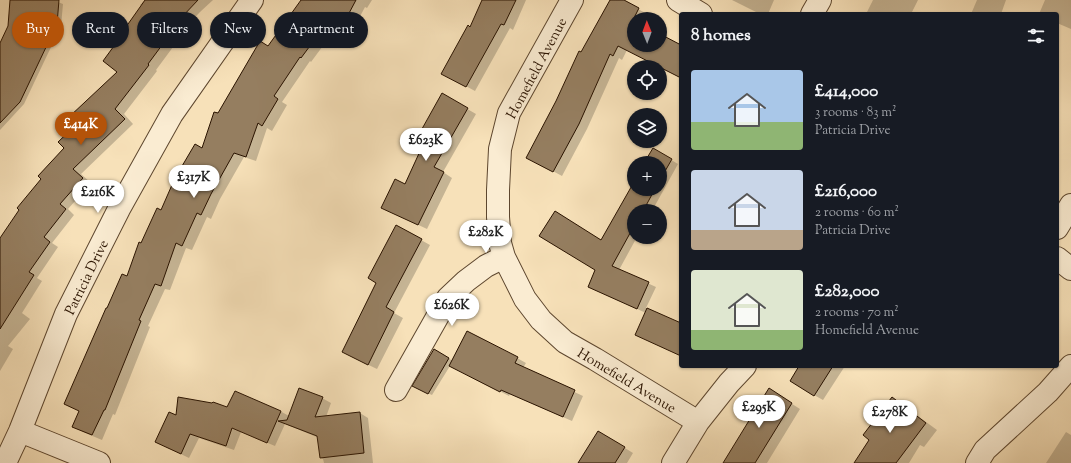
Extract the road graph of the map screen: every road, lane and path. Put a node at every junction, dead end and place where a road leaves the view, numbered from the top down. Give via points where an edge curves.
1 (252, 0) edge
2 (572, 0) edge
3 (678, 0) edge
4 (820, 0) edge
5 (698, 12) edge
6 (813, 12) edge
7 (1071, 205) edge
8 (1059, 225) edge
9 (504, 258) junction
10 (1059, 260) edge
11 (1071, 269) edge
12 (1071, 366) edge
13 (743, 368) edge
14 (396, 390) dead end
15 (698, 422) junction
16 (20, 430) junction
17 (5, 463) edge
18 (99, 463) edge
19 (673, 463) edge
20 (977, 463) edge

1 - 16 street, Patricia Drive via 172,114 120,209 66,314
2 - 9 street, Homefield Avenue via 509,113 500,149 498,176 498,217
3 - 5 street
4 - 6 street
7 - 8 street
9 - 14 street via 486,266 448,298
9 - 15 street, Homefield Avenue via 525,299 541,320 565,342
10 - 11 street
12 - 20 street via 1048,392 985,450
13 - 15 street
15 - 19 street
16 - 17 street, Patricia Drive
16 - 18 street

